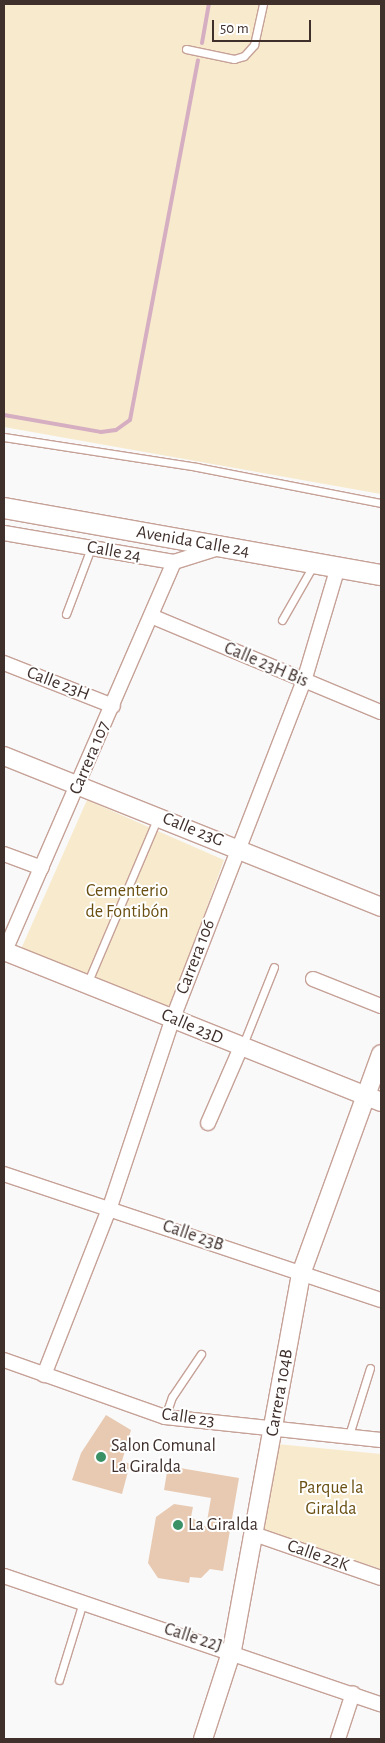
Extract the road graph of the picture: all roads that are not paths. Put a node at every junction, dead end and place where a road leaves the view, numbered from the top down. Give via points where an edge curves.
1 (263, 4) edge
2 (186, 49) dead end
3 (4, 437) edge
4 (381, 503) edge
5 (4, 508) edge
6 (85, 523) junction
7 (4, 533) edge
8 (222, 547) junction
9 (91, 548) junction
10 (108, 551) junction
11 (174, 562) junction
12 (314, 563) junction
13 (338, 568) junction
14 (381, 575) edge
15 (66, 614) dead end
16 (151, 616) junction
17 (282, 620) dead end
18 (4, 663) edge
19 (304, 681) junction
20 (113, 706) junction
21 (381, 712) edge
22 (4, 756) edge
23 (80, 783) junction
24 (158, 815) junction
25 (238, 848) junction
26 (4, 854) edge
27 (42, 868) junction
28 (381, 907) edge
29 (4, 952) edge
30 (274, 967) dead end
31 (313, 978) dead end
32 (87, 984) junction
33 (381, 1006) edge
34 (172, 1018) junction
35 (241, 1047) junction
36 (381, 1054) edge
37 (364, 1094) junction
38 (381, 1102) edge
39 (208, 1123) dead end
40 (4, 1174) edge
41 (110, 1207) junction
42 (301, 1274) junction
43 (381, 1300) edge
44 (201, 1354) dead end
45 (4, 1360) edge
46 (370, 1368) dead end
47 (44, 1374) junction
48 (165, 1417) junction
49 (274, 1428) junction
50 (349, 1435) junction
51 (381, 1440) edge
52 (254, 1534) junction
53 (4, 1576) edge
54 (381, 1578) edge
55 (83, 1602) junction
56 (232, 1650) junction
57 (59, 1680) dead end
58 (353, 1693) junction
59 (381, 1704) edge
60 (203, 1739) edge
61 (338, 1739) edge

1 - 2 lane via 254,45 244,56 234,59
3 - 4 lane via 197,467
5 - 6 main road, Avenida Calle 24
6 - 8 main road, Avenida Calle 24
6 - 10 street
7 - 9 street, Calle 24
8 - 11 street, Calle 24
8 - 12 main road, Avenida Calle 24
9 - 10 street, Calle 24
9 - 15 lane
10 - 11 street, Calle 24
11 - 16 street, Carrera 107
12 - 13 main road, Avenida Calle 24
12 - 17 lane
13 - 14 main road, Avenida Calle 24
13 - 19 street, Carrera 106
16 - 19 street, Calle 23H Bis
16 - 20 street, Carrera 107
18 - 20 street, Calle 23H
19 - 21 street, Calle 23H Bis
19 - 25 street, Carrera 106
20 - 23 street, Carrera 107
22 - 23 street, Calle 23G
23 - 24 street, Calle 23G
23 - 27 street, Carrera 107
24 - 25 street, Calle 23G
24 - 32 lane
25 - 28 street, Calle 23G
25 - 34 street, Carrera 106
26 - 27 street
27 - 29 street, Carrera 107
29 - 32 street, Calle 23D
30 - 35 lane
31 - 33 street
32 - 34 street, Calle 23D
34 - 35 street, Calle 23D
34 - 41 street, Carrera 106
35 - 37 street, Calle 23D
35 - 39 street
36 - 37 street, Carrera 104B
37 - 38 street, Calle 23D
37 - 42 street, Carrera 104B
40 - 41 street, Calle 23B
41 - 42 street, Calle 23B
41 - 47 street, Carrera 106
42 - 43 street, Calle 23B
42 - 49 street, Carrera 104B
44 - 48 lane via 172,1397
45 - 47 street, Calle 23
46 - 50 lane
47 - 48 street, Calle 23
48 - 49 street, Calle 23
49 - 50 street, Calle 23
49 - 52 street, Carrera 104B
50 - 51 street, Calle 23
52 - 54 street, Calle 22K
52 - 56 street, Carrera 104B
53 - 55 street, Calle 22J
55 - 56 street, Calle 22J
55 - 57 lane
56 - 58 street, Calle 22J
56 - 60 street, Carrera 104B
58 - 59 street, Calle 22J
58 - 61 street

